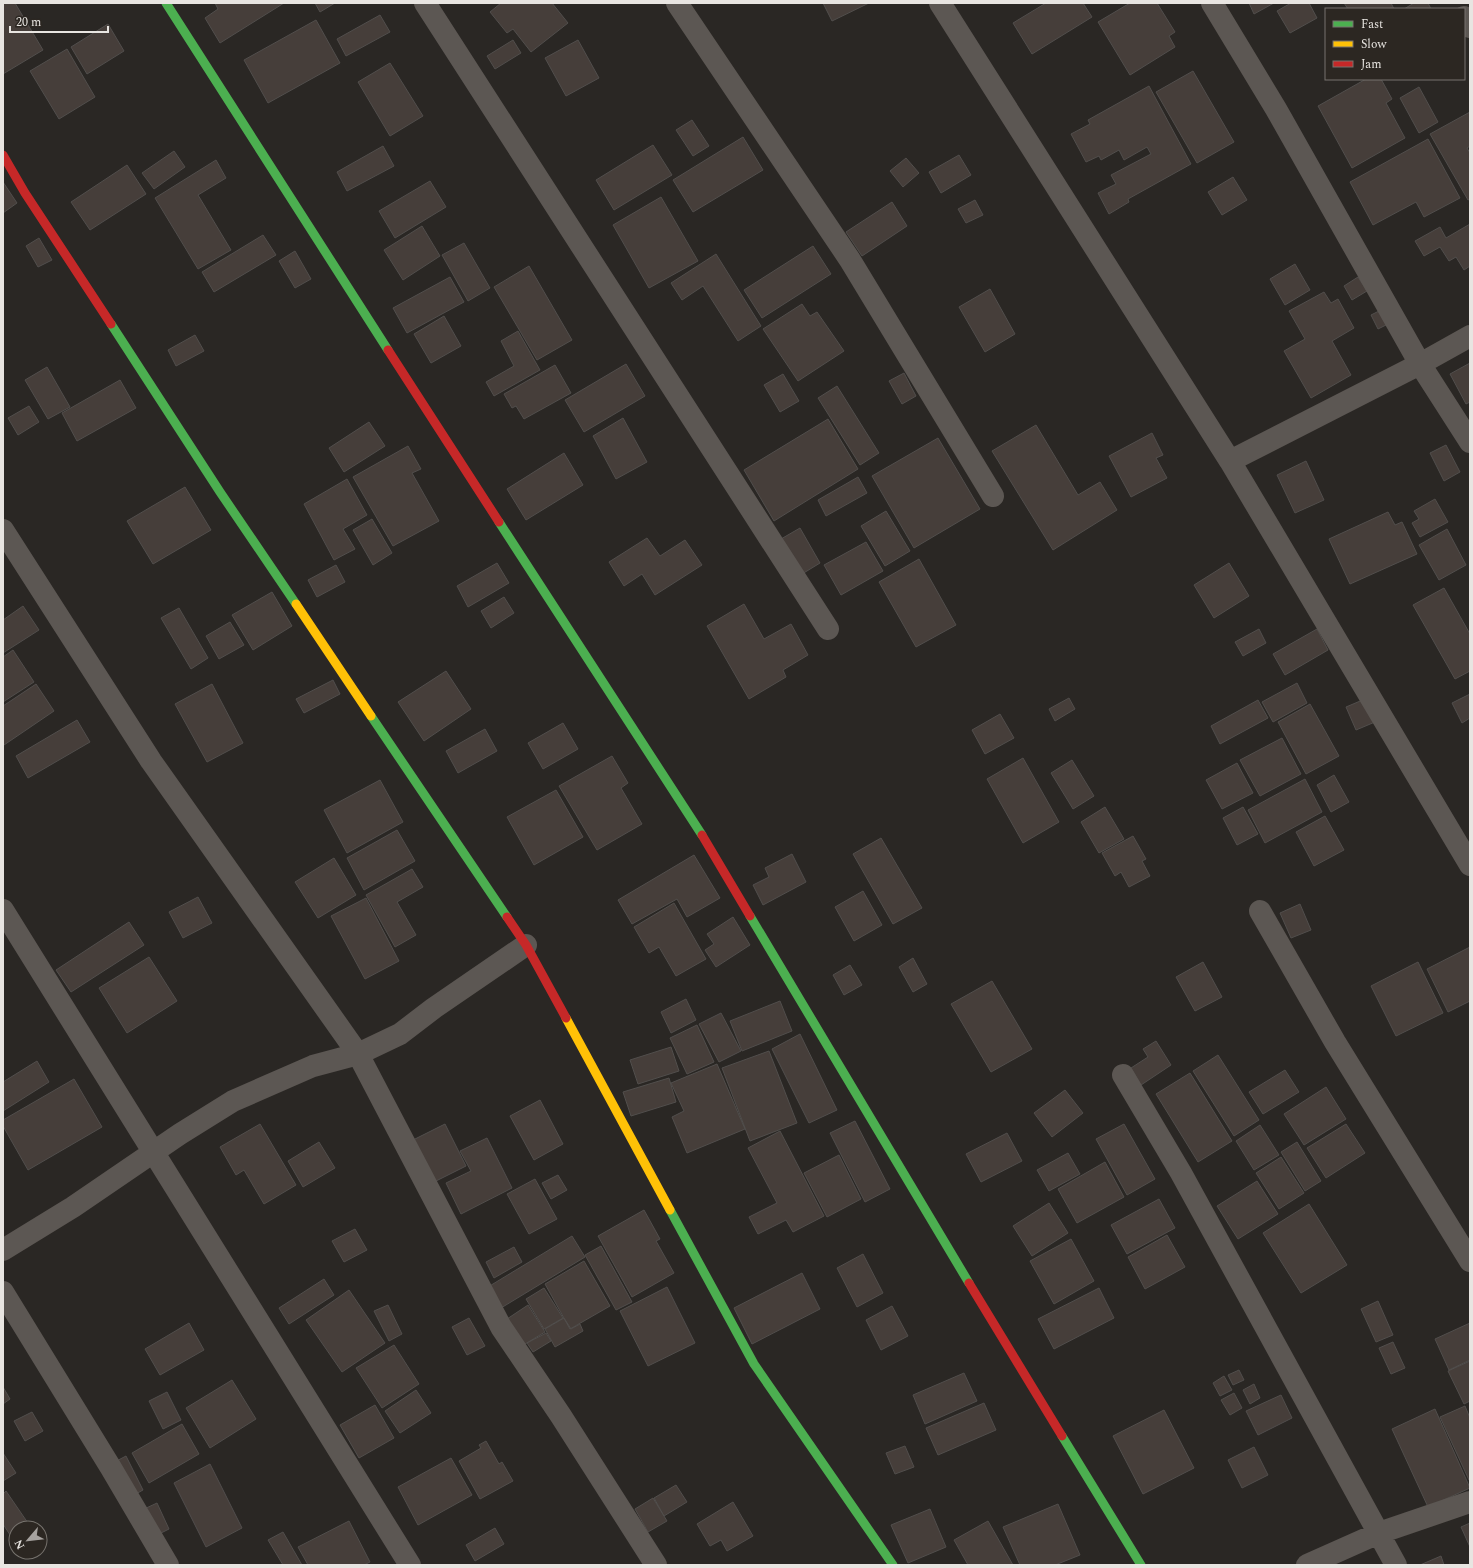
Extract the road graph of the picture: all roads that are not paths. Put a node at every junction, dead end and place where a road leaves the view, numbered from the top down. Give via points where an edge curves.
1 (166, 3) edge
2 (425, 3) edge
3 (677, 3) edge
4 (940, 3) edge
5 (1212, 3) edge
6 (3, 155) edge
7 (1470, 336) edge
8 (1420, 364) junction
9 (1470, 442) edge
10 (1230, 461) junction
11 (993, 496) dead end
12 (3, 530) edge
13 (828, 629) dead end
14 (1470, 865) edge
15 (3, 910) edge
16 (1260, 912) dead end
17 (526, 945) junction
18 (358, 1054) junction
19 (1123, 1075) dead end
20 (153, 1152) junction
21 (3, 1250) edge
22 (1470, 1261) edge
23 (3, 1292) edge
24 (1470, 1502) edge
25 (1379, 1534) junction
26 (168, 1565) edge
27 (410, 1565) edge
28 (656, 1565) edge
29 (893, 1565) edge
30 (1141, 1565) edge
31 (1307, 1565) edge
32 (1396, 1565) edge

1 - 30 street via 330,261 694,821 927,1216
2 - 13 street
3 - 11 street via 850,260
4 - 10 street
5 - 8 street via 1276,109
6 - 17 street via 29,200 220,492
7 - 8 street
8 - 9 street
8 - 10 street
10 - 14 street
12 - 18 street via 151,761
15 - 20 street
16 - 22 street via 1335,1042
17 - 18 street via 400,1034
17 - 29 street via 754,1364
18 - 20 street via 313,1066 233,1102
18 - 28 street via 501,1327
19 - 25 street via 1181,1173
20 - 21 street via 73,1207
20 - 27 street
23 - 26 street
24 - 25 street
25 - 31 street
25 - 32 street

